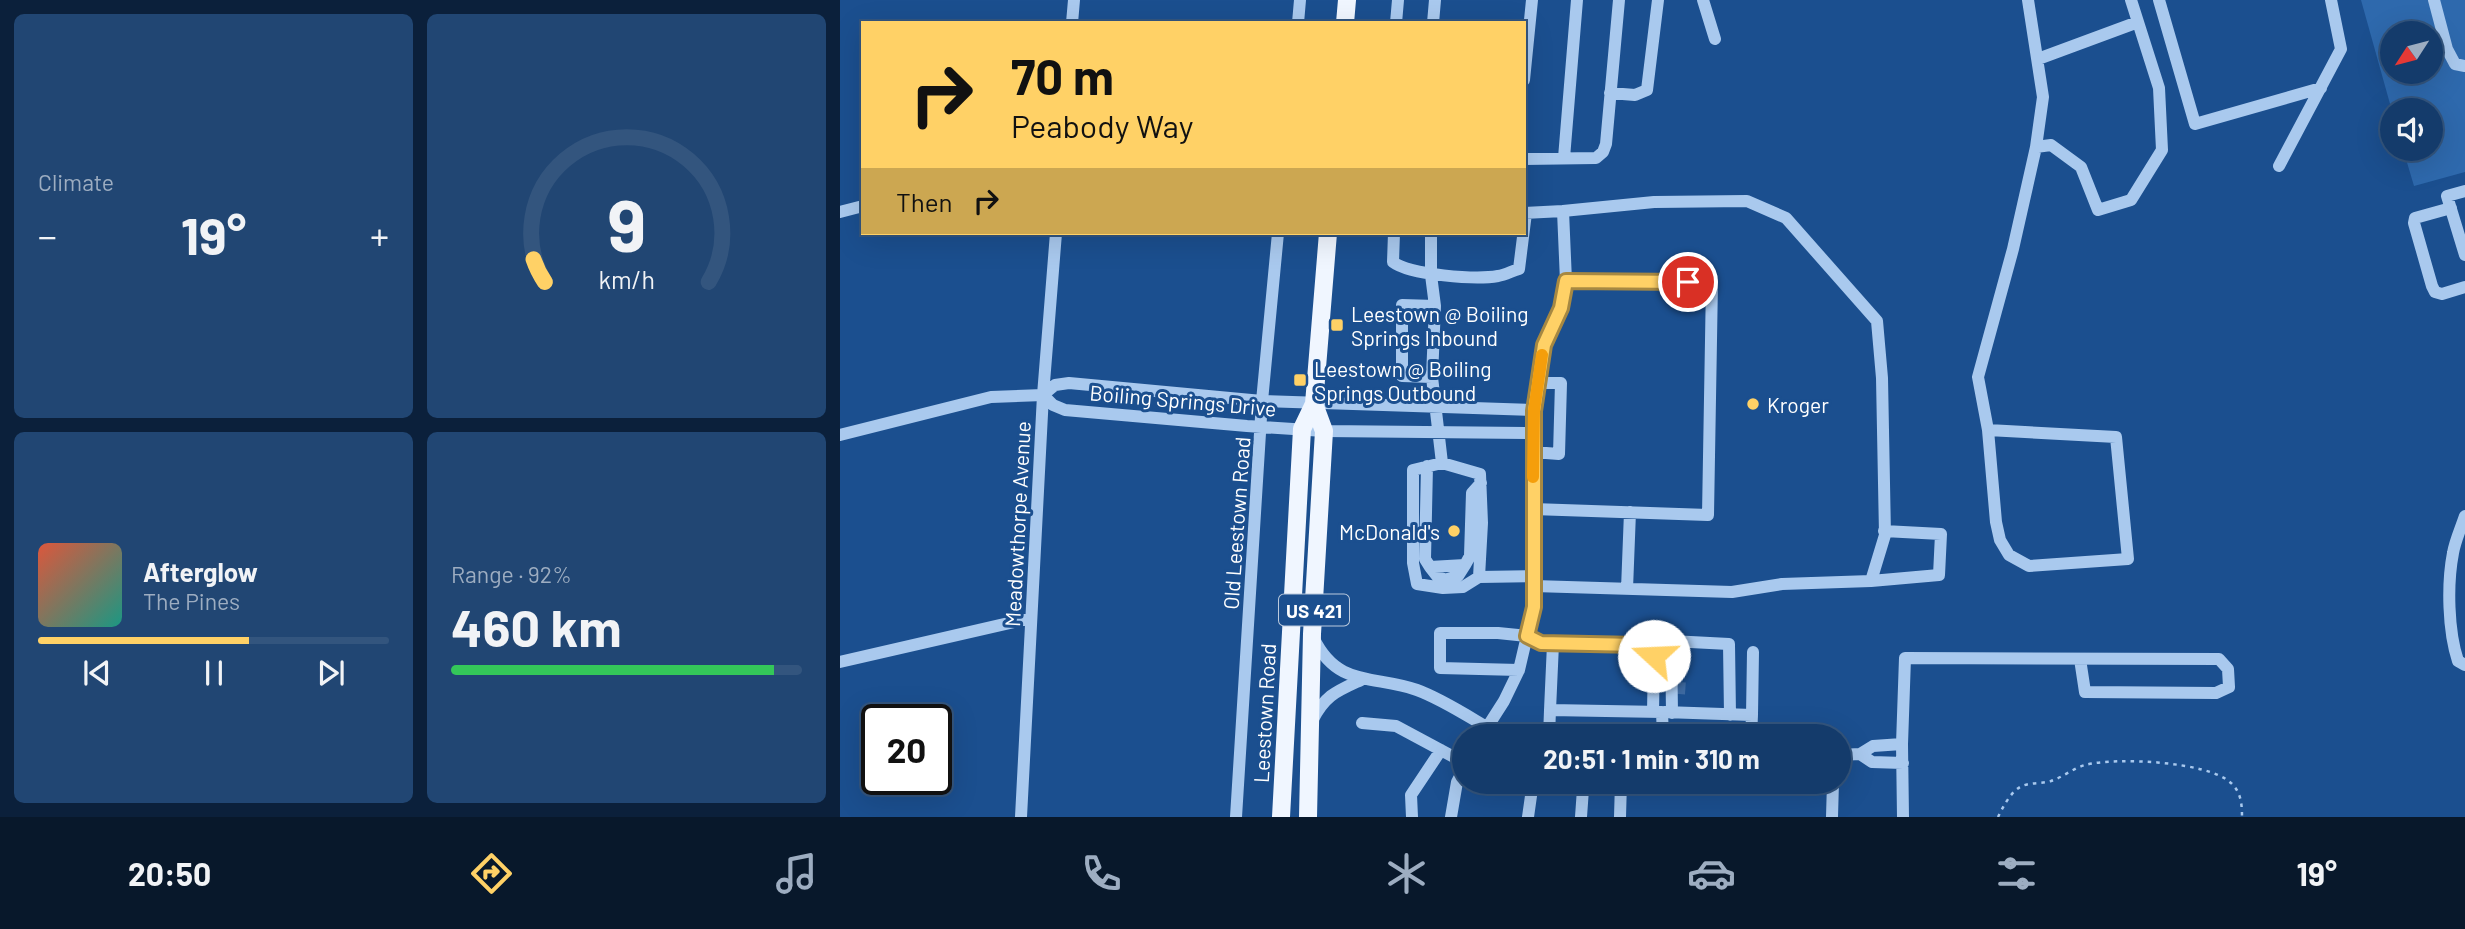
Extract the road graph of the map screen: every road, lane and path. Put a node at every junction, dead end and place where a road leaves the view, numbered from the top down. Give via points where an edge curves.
1 (1074, 0) edge
2 (1300, 0) edge
3 (1347, 0) edge
4 (1398, 0) edge
5 (1435, 0) edge
6 (1532, 0) edge
7 (1577, 0) edge
8 (1619, 0) edge
9 (1658, 0) edge
10 (1703, 0) edge
11 (2028, 0) edge
12 (2131, 0) edge
13 (2159, 0) edge
14 (2331, 0) edge
15 (2434, 0) edge
16 (1072, 21) edge
17 (1298, 21) edge
18 (1345, 21) edge
19 (1396, 21) edge
20 (1433, 21) edge
21 (2138, 22) junction
22 (1715, 39) dead end
23 (2038, 59) junction
24 (1526, 60) edge
25 (2465, 66) edge
26 (2320, 88) junction
27 (1610, 93) junction
28 (2036, 147) junction
29 (1563, 158) junction
30 (1526, 159) edge
31 (2279, 166) dead end
32 (2465, 191) edge
33 (861, 207) edge
34 (2451, 208) junction
35 (1563, 211) junction
36 (840, 212) edge
37 (1526, 213) edge
38 (1056, 235) edge
39 (1278, 235) edge
40 (1328, 235) edge
41 (1394, 235) edge
42 (1431, 235) edge
43 (1523, 235) edge
44 (2465, 255) edge
45 (1432, 275) junction
46 (1566, 281) junction
47 (2465, 287) edge
48 (1435, 306) junction
49 (1432, 377) junction
50 (1536, 383) junction
51 (1043, 395) junction
52 (1262, 401) junction
53 (1314, 404) junction
54 (1437, 406) junction
55 (1534, 411) junction
56 (1261, 427) junction
57 (1303, 429) junction
58 (1324, 430) junction
59 (1988, 430) junction
60 (1437, 432) junction
61 (1533, 433) junction
62 (840, 435) edge
63 (1533, 452) junction
64 (1442, 463) junction
65 (1427, 466) junction
66 (1481, 483) junction
67 (1533, 509) junction
68 (1630, 512) junction
69 (2465, 516) edge
70 (1884, 531) junction
71 (1479, 578) junction
72 (1534, 581) junction
73 (1871, 581) junction
74 (1627, 589) junction
75 (1031, 618) junction
76 (1312, 634) junction
77 (1527, 636) junction
78 (1553, 643) junction
79 (1754, 652) dead end
80 (2080, 659) junction
81 (840, 662) edge
82 (2465, 664) edge
83 (1518, 670) junction
84 (1361, 680) junction
85 (1668, 707) junction
86 (1550, 710) junction
87 (1730, 715) junction
88 (1752, 715) junction
89 (1362, 723) dead end
90 (1311, 724) junction
91 (1471, 724) edge
92 (1489, 724) edge
93 (1549, 724) edge
94 (1665, 724) edge
95 (1752, 724) edge
96 (1902, 744) junction
97 (1441, 750) junction
98 (1851, 754) edge
99 (1860, 754) junction
100 (1452, 757) edge
101 (1903, 763) junction
102 (1455, 794) edge
103 (1531, 794) edge
104 (1583, 794) edge
105 (1620, 794) edge
106 (1833, 794) edge
107 (1021, 817) edge
108 (1236, 817) edge
109 (1281, 817) edge
110 (1308, 817) edge
111 (1412, 817) edge
112 (1451, 817) edge
113 (1528, 817) edge
114 (1581, 817) edge
115 (1620, 817) edge
116 (1832, 817) edge
117 (1903, 817) edge
118 (1998, 817) edge
119 (2242, 817) edge

1 - 16 street
2 - 17 street
3 - 18 main road
4 - 19 street
5 - 20 street
6 - 24 street
7 - 29 street
8 - 27 street
9 - 27 street via 1647,90 1635,95
10 - 22 street
11 - 23 street
12 - 21 street
13 - 26 street via 2194,124
14 - 26 street via 2341,49
15 - 25 street via 2447,49 2455,64
21 - 23 street
21 - 28 street via 2159,88 2162,150 2131,200 2098,210 2081,167 2052,145
23 - 28 street via 2043,97
26 - 31 street
27 - 29 street via 1603,152 1596,158
28 - 59 street via 1978,377
29 - 30 street
32 - 34 street via 2447,196
33 - 36 street
34 - 44 street
34 - 47 street via 2415,218 2414,223 2435,292
35 - 37 street
35 - 46 street
35 - 70 street via 1654,202 1747,201 1786,218 1877,321
38 - 51 street, Meadowthorpe Avenue
39 - 52 street, Old Leestown Road
40 - 53 main road, Leestown Road / US 421
41 - 45 street via 1393,262
42 - 45 street
43 - 45 street via 1519,269 1497,276
45 - 48 street
46 - 50 street
46 - 68 street via 1712,282 1708,515
48 - 49 street
48 - 49 street via 1402,305 1402,376
49 - 54 street
50 - 55 street
50 - 63 street via 1561,383 1559,454
51 - 52 street, Boiling Springs Drive via 1055,385 1069,383
51 - 56 street, Boiling Springs Drive via 1065,410
51 - 62 street, Boiling Springs Drive via 991,397
51 - 75 street, Meadowthorpe Avenue
52 - 53 street, Boiling Springs Drive
52 - 56 street, Old Leestown Road
53 - 54 street, Boiling Springs Drive
53 - 57 main road, Leestown Road / US 421
53 - 58 main road, Leestown Road / US 421
54 - 55 street, Boiling Springs Drive
54 - 60 street
55 - 61 street
56 - 57 street, Boiling Springs Drive
56 - 108 street, Old Leestown Road
57 - 58 street, Boiling Springs Drive
57 - 109 main road, Leestown Road / US 421
58 - 60 street, Boiling Springs Drive
58 - 76 main road, Leestown Road / US 421
59 - 59 street via 1996,522 2009,555 2029,566 2128,559 2116,437
60 - 61 street, Boiling Springs Drive
60 - 64 street
61 - 63 street
63 - 67 street
64 - 65 street
64 - 66 street via 1480,474
65 - 66 street via 1425,559 1430,567 1465,565 1470,556 1472,493
65 - 71 street via 1413,470 1417,584 1463,587
66 - 71 street
67 - 68 street
67 - 72 street
68 - 74 street
69 - 82 street via 2453,552 2450,609 2451,640 2458,662
70 - 73 street
70 - 73 street via 1941,534 1939,575
71 - 72 street
72 - 74 street
72 - 77 street
73 - 74 street via 1782,584 1732,592
75 - 81 street
75 - 107 street, Meadowthorpe Avenue
76 - 84 street via 1337,668
76 - 90 main road, Leestown Road / US 421
77 - 78 street
77 - 83 street
77 - 83 street via 1440,633 1440,668
78 - 85 street via 1648,647
78 - 86 street
79 - 88 street
80 - 80 street via 2219,659 2228,669 2229,687 2216,693 2085,692
80 - 96 street via 1905,658
83 - 92 street
84 - 90 street via 1320,704
84 - 91 street via 1418,690
85 - 86 street
85 - 87 street
85 - 87 street via 1676,674 1671,641 1729,644
85 - 94 street
86 - 93 street
87 - 88 street
88 - 95 street
89 - 97 street via 1396,726
90 - 110 main road, Leestown Road / US 421
96 - 99 street via 1873,746
96 - 101 street
97 - 100 street
97 - 111 street via 1411,795
98 - 99 street
99 - 101 street via 1872,762
101 - 117 street
102 - 112 street
103 - 113 street
104 - 114 street
105 - 115 street
106 - 116 street
118 - 119 path via 2019,787 2053,780 2084,765 2116,762 2194,767 2215,773 2237,789

